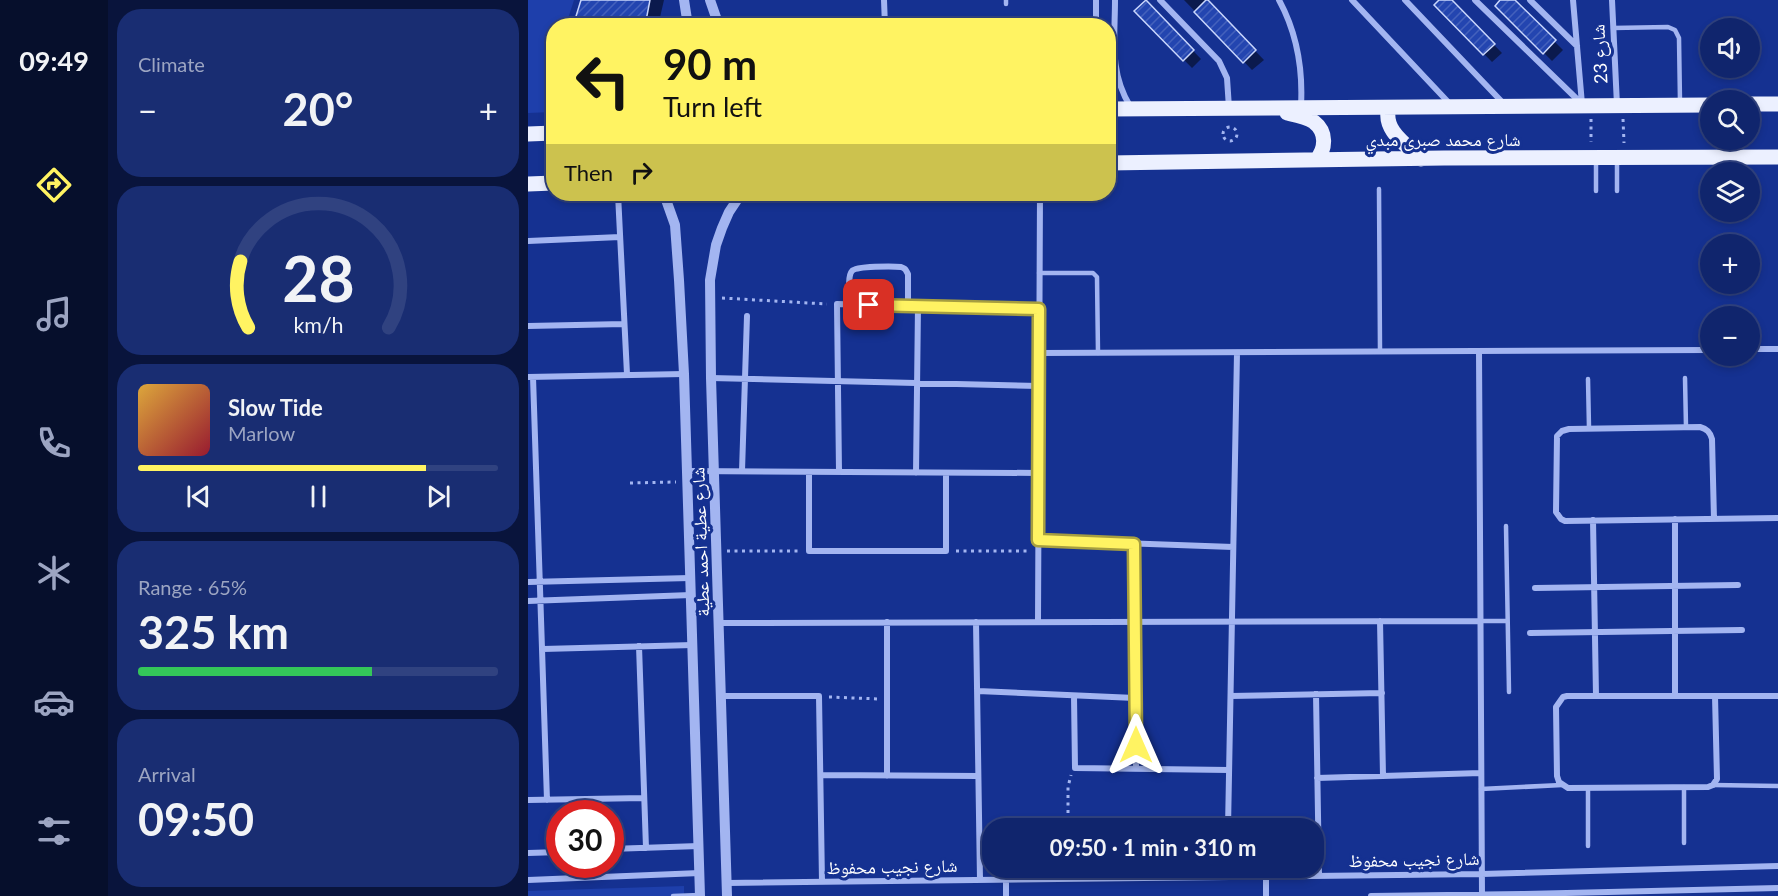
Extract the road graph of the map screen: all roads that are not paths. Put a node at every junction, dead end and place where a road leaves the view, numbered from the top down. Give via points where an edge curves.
1 (684, 0) edge
2 (710, 0) edge
3 (884, 0) edge
4 (1096, 0) edge
5 (1115, 0) edge
6 (1160, 0) edge
7 (1279, 0) edge
8 (1352, 0) edge
9 (1406, 0) edge
10 (1475, 0) edge
11 (1530, 0) edge
12 (1573, 0) edge
13 (1612, 0) edge
14 (687, 18) edge
15 (717, 18) edge
16 (884, 18) edge
17 (1096, 18) edge
18 (1115, 18) edge
19 (1613, 28) junction
20 (1577, 46) junction
21 (1116, 73) edge
22 (1760, 104) edge
23 (1778, 104) edge
24 (1587, 105) junction
25 (1680, 105) junction
26 (1700, 105) edge
27 (1506, 106) junction
28 (1620, 106) junction
29 (1452, 107) junction
30 (1229, 108) junction
31 (1271, 108) junction
32 (1301, 108) junction
33 (1389, 108) junction
34 (1132, 109) junction
35 (1116, 110) edge
36 (546, 133) edge
37 (528, 134) edge
38 (1778, 157) edge
39 (1594, 158) junction
40 (1621, 158) junction
41 (1421, 159) junction
42 (1316, 160) junction
43 (1116, 163) edge
44 (546, 183) edge
45 (528, 184) edge
46 (1378, 189) dead end
47 (1596, 191) dead end
48 (1617, 191) dead end
49 (618, 201) edge
50 (667, 201) edge
51 (736, 201) edge
52 (1040, 201) edge
53 (620, 237) junction
54 (528, 241) edge
55 (1039, 273) junction
56 (850, 304) junction
57 (908, 306) junction
58 (918, 306) junction
59 (1039, 309) junction
60 (747, 316) dead end
61 (624, 324) junction
62 (528, 326) edge
63 (1760, 349) edge
64 (1778, 349) edge
65 (1700, 350) edge
66 (1380, 351) junction
67 (1479, 351) junction
68 (1039, 353) junction
69 (1098, 353) junction
70 (1237, 353) junction
71 (627, 374) junction
72 (684, 374) junction
73 (531, 377) edge
74 (711, 378) junction
75 (1685, 378) dead end
76 (745, 379) junction
77 (1588, 379) dead end
78 (838, 381) junction
79 (917, 383) junction
80 (1039, 386) junction
81 (1686, 427) junction
82 (1588, 428) junction
83 (714, 471) junction
84 (742, 471) junction
85 (809, 472) junction
86 (839, 472) junction
87 (916, 472) junction
88 (946, 473) junction
89 (1038, 473) junction
90 (687, 476) junction
91 (1778, 518) edge
92 (1675, 519) junction
93 (1714, 519) junction
94 (1593, 520) junction
95 (1506, 526) dead end
96 (1038, 540) junction
97 (1134, 544) junction
98 (1233, 547) junction
99 (690, 578) junction
100 (528, 582) edge
101 (541, 582) junction
102 (1738, 585) dead end
103 (1675, 586) junction
104 (1594, 587) junction
105 (1535, 588) dead end
106 (691, 594) junction
107 (542, 600) junction
108 (528, 601) edge
109 (1380, 621) junction
110 (1480, 621) junction
111 (1507, 621) junction
112 (887, 622) junction
113 (976, 622) junction
114 (1038, 622) junction
115 (1135, 622) junction
116 (1232, 622) junction
117 (719, 623) junction
118 (1742, 630) dead end
119 (1675, 631) junction
120 (1595, 632) junction
121 (1530, 633) dead end
122 (693, 645) junction
123 (639, 646) junction
124 (543, 649) junction
125 (978, 691) junction
126 (1509, 692) dead end
127 (1382, 693) junction
128 (1316, 694) junction
129 (721, 696) junction
130 (1074, 696) junction
131 (1231, 696) junction
132 (1596, 696) junction
133 (1675, 696) junction
134 (1715, 696) junction
135 (1778, 696) edge
136 (1135, 698) junction
137 (1136, 769) junction
138 (1229, 770) junction
139 (1481, 773) junction
140 (821, 775) junction
141 (887, 776) junction
142 (978, 776) junction
143 (1383, 776) junction
144 (1317, 778) junction
145 (1562, 785) junction
146 (1713, 785) junction
147 (1778, 786) edge
148 (1684, 787) junction
149 (1481, 789) junction
150 (1588, 789) junction
151 (644, 798) junction
152 (528, 800) edge
153 (546, 800) edge
154 (547, 800) joint
155 (1228, 818) edge
156 (1318, 818) edge
157 (1684, 843) dead end
158 (699, 846) junction
159 (1588, 846) dead end
160 (646, 848) junction
161 (624, 849) edge
162 (546, 852) edge
163 (528, 853) edge
164 (1778, 866) edge
165 (700, 873) junction
166 (1482, 874) junction
167 (1324, 875) edge
168 (1153, 878) edge
169 (1266, 878) edge
170 (528, 880) edge
171 (980, 880) junction
172 (1006, 880) junction
173 (822, 882) junction
174 (726, 883) junction
175 (1778, 888) edge
176 (1482, 895) edge
177 (1523, 895) edge
178 (673, 896) edge
179 (700, 896) edge
180 (727, 896) edge
181 (1006, 896) edge
182 (1266, 896) edge
183 (1371, 896) edge

1 - 14 street
2 - 15 street
3 - 16 street
4 - 17 street
5 - 18 street
6 - 30 street via 1220,61 1227,78
7 - 32 street via 1297,47
8 - 29 street
9 - 27 street
10 - 24 street
11 - 20 street
12 - 20 street, شارع 23
13 - 19 street, شارع 23
19 - 25 lane via 1675,30 1679,38
19 - 28 street, شارع 23
20 - 24 street, شارع 23
21 - 34 street
22 - 23 main road
24 - 27 main road, شارع محمد صبرى مبدي
24 - 28 main road, شارع محمد صبرى مبدي
25 - 26 main road, شارع محمد صبرى مبدي
25 - 28 main road, شارع محمد صبرى مبدي
27 - 29 main road, شارع محمد صبرى مبدي
29 - 33 main road, شارع محمد صبرى مبدي
30 - 31 main road, شارع محمد صبرى مبدي
30 - 34 main road, شارع محمد صبرى مبدي
31 - 32 main road, شارع محمد صبرى مبدي
31 - 42 main road via 1308,118 1321,129 1324,146
32 - 33 main road, شارع محمد صبرى مبدي
33 - 41 main road via 1390,128
34 - 35 main road, شارع محمد صبرى مبدي
36 - 37 main road
38 - 40 main road, شارع محمد صبرى مبدي
39 - 40 main road, شارع محمد صبرى مبدي
39 - 41 main road, شارع محمد صبرى مبدي
39 - 47 lane
40 - 48 lane
41 - 42 main road, شارع محمد صبرى مبدي
42 - 43 main road, شارع محمد صبرى مبدي
44 - 45 main road
46 - 66 lane
49 - 53 street
50 - 72 street, شارع عطية احمد عطية via 677,242
51 - 74 street, شارع عطية احمد عطية via 712,262
52 - 55 street
53 - 54 street
53 - 61 street
55 - 59 street
55 - 69 lane via 1093,273 1097,277
56 - 57 street
56 - 57 street via 853,269 899,267 908,274
56 - 78 street via 837,304
57 - 58 street
58 - 59 street
58 - 79 street
59 - 68 street
60 - 76 street
61 - 62 street
61 - 71 street
63 - 64 street
65 - 67 street
66 - 67 street
66 - 70 street
67 - 110 street
68 - 69 street
68 - 80 street
69 - 70 street
70 - 98 street
71 - 72 street
71 - 73 street
72 - 90 street, شارع عطية احمد عطية
73 - 101 street
74 - 76 street
74 - 83 street, شارع عطية احمد عطية
75 - 81 lane
76 - 78 street
76 - 84 street
77 - 82 lane
78 - 79 street
78 - 86 street
79 - 80 street
79 - 87 street
80 - 89 street
81 - 82 street
81 - 93 street via 1704,428 1711,435
82 - 94 street via 1566,429 1557,436 1556,508 1565,521
83 - 84 street
83 - 90 street
83 - 117 street, شارع عطية احمد عطية
84 - 85 street
85 - 86 street
85 - 88 street via 809,551 946,551
86 - 87 street
87 - 88 street
88 - 89 street
89 - 96 street
90 - 99 street, شارع عطية احمد عطية
91 - 93 street
92 - 93 street
92 - 94 street
92 - 103 street
94 - 104 street
95 - 111 lane
96 - 97 street
96 - 114 street
97 - 98 street
97 - 115 street
98 - 116 street
99 - 101 street
99 - 106 street, شارع عطية احمد عطية
100 - 101 street
101 - 107 street
102 - 103 street
103 - 104 street
103 - 119 street
104 - 105 street
104 - 120 street
106 - 107 street
106 - 122 street, شارع عطية احمد عطية
107 - 108 street
107 - 124 street
109 - 110 street
109 - 116 street
109 - 127 street
110 - 111 lane
110 - 139 street
111 - 126 lane
112 - 113 street
112 - 117 street
112 - 141 street
113 - 114 street
113 - 125 street
114 - 115 street
115 - 116 street
115 - 136 street
116 - 131 street
117 - 129 street, شارع عطية احمد عطية
118 - 119 street
119 - 120 street
119 - 133 street
120 - 121 street
120 - 132 street
122 - 123 street
122 - 158 street, شارع عطية احمد عطية
123 - 124 street
123 - 151 street
124 - 154 street
125 - 130 street
125 - 142 street
127 - 128 street
127 - 143 street
128 - 131 street
128 - 144 street
129 - 140 street via 819,696
129 - 174 street, شارع عطية احمد عطية
130 - 136 street
130 - 137 street via 1075,768
131 - 138 street
132 - 133 street
132 - 145 street via 1567,696 1557,703 1557,776
133 - 134 street
134 - 135 street
134 - 146 street via 1717,779
136 - 137 street
137 - 138 street
138 - 155 street
139 - 143 street
139 - 149 street
140 - 141 street
140 - 173 street
141 - 142 street
142 - 171 street
143 - 144 street
144 - 156 street
145 - 149 lane
145 - 150 street
146 - 147 lane
146 - 148 street
148 - 150 street
148 - 157 lane
149 - 166 street
150 - 159 lane
151 - 154 street
151 - 160 street
152 - 153 street
158 - 160 street
158 - 165 street, شارع عطية احمد عطية
160 - 161 street
162 - 163 street
164 - 166 street, شارع نجيب محفوظ
165 - 170 street
165 - 179 street, شارع عطية احمد عطية
166 - 167 street, شارع نجيب محفوظ
166 - 176 street
168 - 172 street, شارع نجيب محفوظ
169 - 182 street
171 - 172 street, شارع نجيب محفوظ
171 - 173 street, شارع نجيب محفوظ
172 - 181 street
173 - 174 street, شارع نجيب محفوظ
174 - 180 street, شارع عطية احمد عطية
175 - 177 street, شارع نجيب محفوظ
176 - 177 street, شارع نجيب محفوظ
176 - 183 street, شارع نجيب محفوظ
178 - 179 lane

